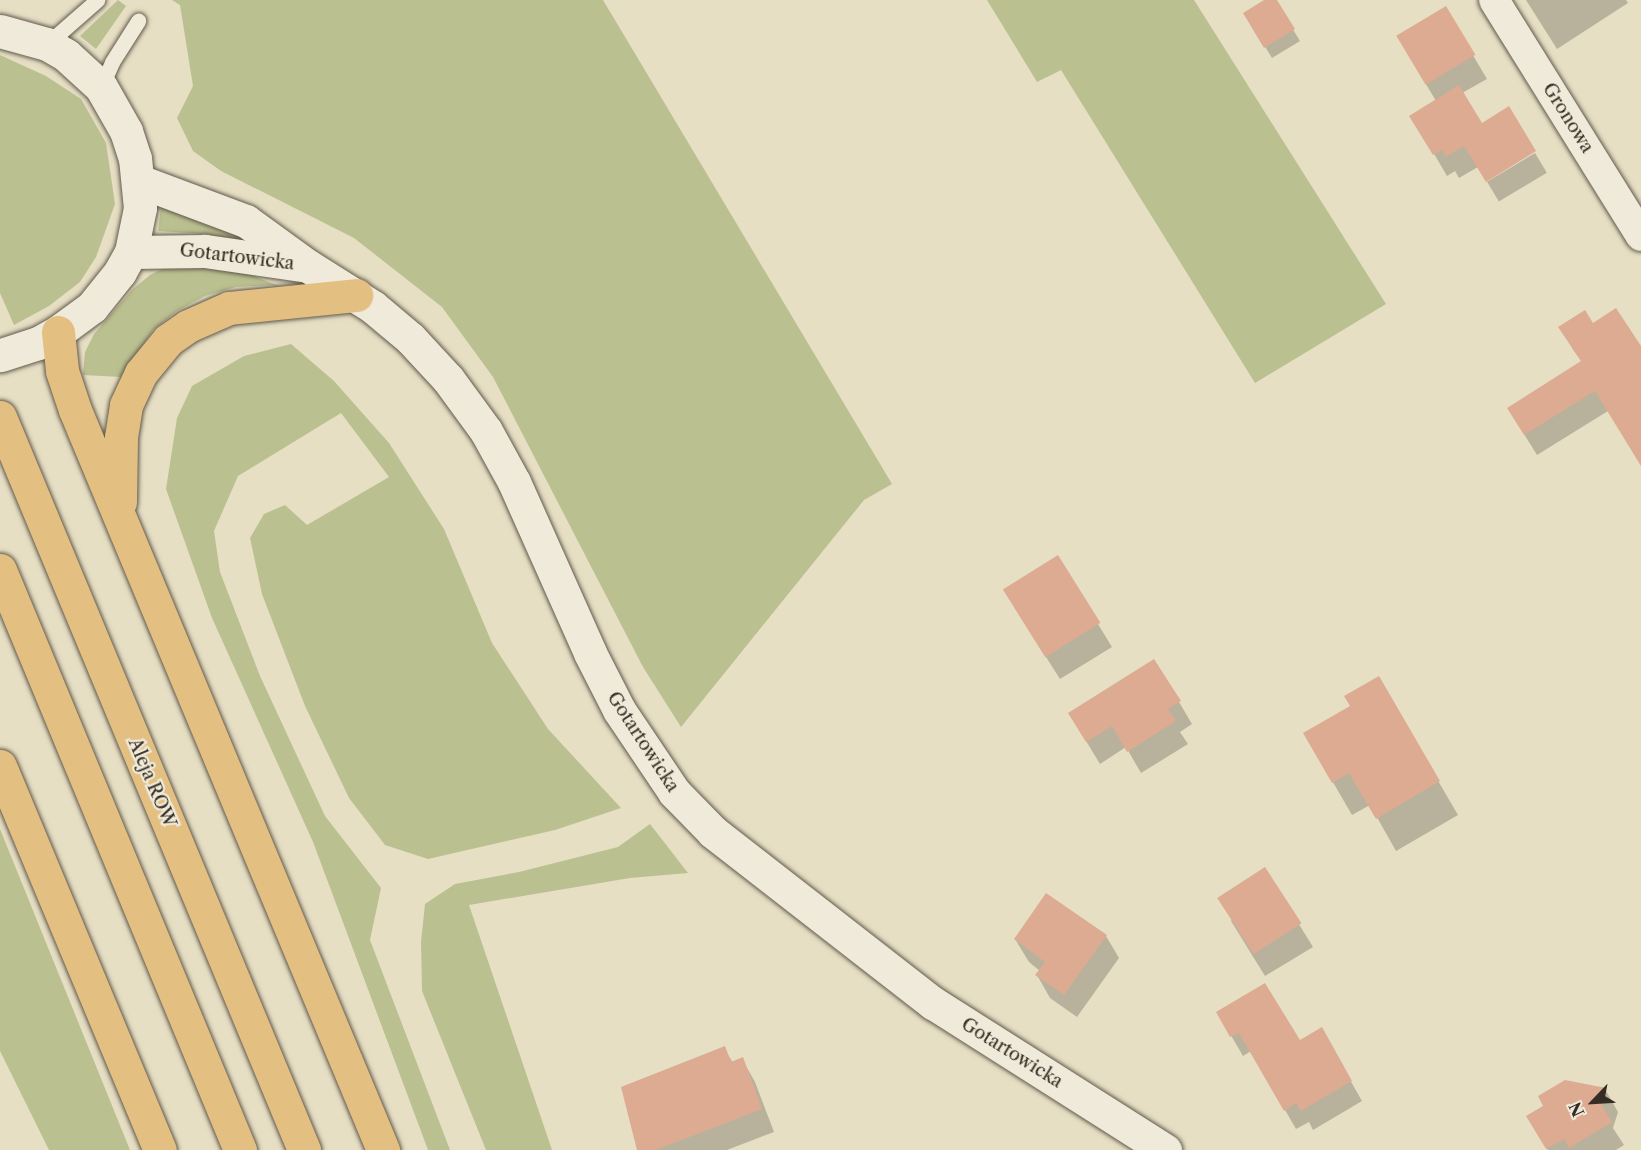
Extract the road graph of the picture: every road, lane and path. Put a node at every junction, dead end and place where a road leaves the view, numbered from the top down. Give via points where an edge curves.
1 (97, 0) edge
2 (1494, 0) edge
3 (138, 21) dead end
4 (0, 31) edge
5 (47, 44) junction
6 (101, 87) junction
7 (139, 181) junction
8 (1641, 236) edge
9 (131, 252) junction
10 (308, 266) junction
11 (356, 295) junction
12 (58, 332) junction
13 (0, 355) edge
14 (0, 417) edge
15 (120, 516) junction
16 (0, 570) edge
17 (0, 766) edge
18 (160, 1150) edge
19 (240, 1150) edge
20 (304, 1150) edge
21 (383, 1150) edge
22 (1165, 1150) edge

1 - 5 lane
2 - 8 street, Gronowa
3 - 6 lane
4 - 5 street
5 - 6 street via 66,55
6 - 7 street via 126,131
7 - 9 street via 140,208
7 - 10 street, Gotartowicka via 246,221
9 - 10 street, Gotartowicka via 205,251
9 - 12 street via 92,307
10 - 11 street, Gotartowicka
11 - 15 main road via 230,308 188,326 168,340 141,373 126,405 121,437
11 - 22 street, Gotartowicka via 410,338 448,378 475,415 514,482 590,653 620,710 654,765 693,812 713,832 933,1003
12 - 13 street
12 - 15 main road via 66,387
14 - 20 main road, Aleja ROW
15 - 21 main road
16 - 19 main road
17 - 18 main road

